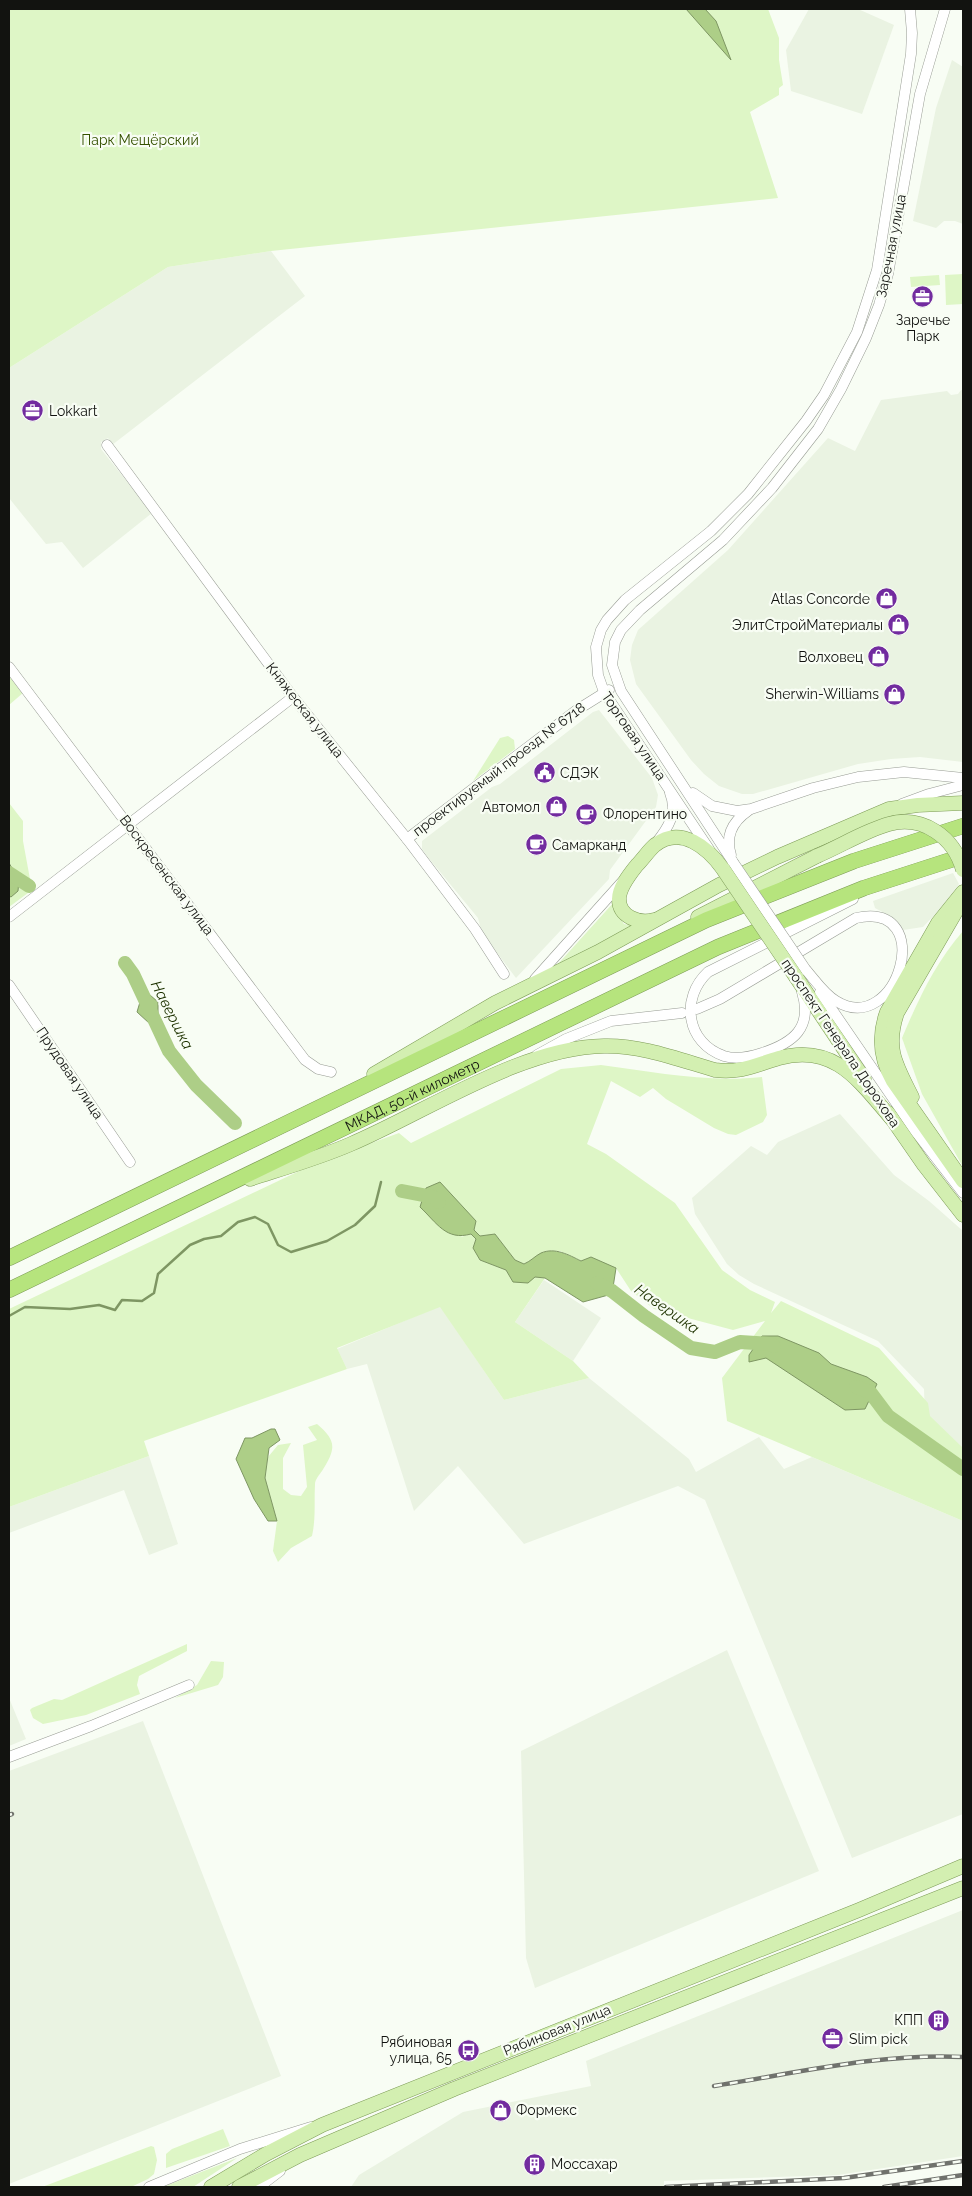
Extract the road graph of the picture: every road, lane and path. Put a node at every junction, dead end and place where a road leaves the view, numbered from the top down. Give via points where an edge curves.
1 (910, 9) edge
2 (945, 9) edge
3 (107, 445) dead end
4 (761, 478) joint
5 (772, 488) joint
6 (9, 667) edge
7 (618, 685) junction
8 (604, 692) junction
9 (293, 697) junction
10 (963, 778) edge
11 (664, 781) junction
12 (683, 784) junction
13 (963, 785) edge
14 (963, 803) edge
15 (751, 808) junction
16 (889, 809) junction
17 (129, 824) junction
18 (963, 826) edge
19 (407, 839) junction
20 (655, 845) junction
21 (714, 856) junction
22 (963, 856) edge
23 (728, 866) junction
24 (963, 870) edge
25 (630, 874) junction
26 (891, 879) junction
27 (963, 892) edge
28 (9, 917) edge
29 (661, 917) junction
30 (632, 956) junction
31 (504, 974) dead end
32 (801, 974) junction
33 (9, 985) edge
34 (527, 987) junction
35 (697, 1009) dead end
36 (682, 1013) dead end
37 (512, 1068) junction
38 (331, 1072) dead end
39 (309, 1112) junction
40 (892, 1119) junction
41 (936, 1142) junction
42 (130, 1162) dead end
43 (963, 1181) edge
44 (963, 1193) edge
45 (204, 1195) junction
46 (963, 1215) edge
47 (9, 1258) edge
48 (9, 1290) edge
49 (190, 1685) dead end
50 (9, 1756) edge
51 (963, 1866) edge
52 (963, 1888) edge
53 (320, 2126) junction
54 (300, 2155) junction
55 (149, 2187) edge
56 (211, 2187) edge
57 (239, 2187) edge
58 (259, 2187) edge

1 - 4 street, Заречная улица via 911,54 885,229 867,304 857,332 824,394
2 - 5 street, Заречная улица via 920,94 888,274 879,305 835,401 818,429
3 - 9 street, Княжеская улица
4 - 8 street, Торговая улица via 711,531 625,600 607,620 597,640 595,655
5 - 7 street, Торговая улица via 723,540 628,620 612,655
6 - 17 street, Воскресенская улица
7 - 8 street, проектируемый проезд № 6718
7 - 12 street, Торговая улица
8 - 11 street, Торговая улица
8 - 19 street, проектируемый проезд № 6718
9 - 17 street
9 - 19 street, Княжеская улица
10 - 15 street via 904,772 841,780
11 - 20 street via 672,798 672,818
11 - 21 street, Торговая улица
12 - 15 street via 712,806 737,811
12 - 23 street, Торговая улица
13 - 16 street
14 - 16 main road
15 - 23 street via 739,817 730,831
16 - 29 main road via 776,857
17 - 28 street
17 - 38 street, Воскресенская улица via 306,1060 318,1069
18 - 30 highway, МКАД, 50-й километр via 808,878 706,920
19 - 31 street, Княжеская улица via 475,929
20 - 21 main road via 673,837 688,838
20 - 25 main road
21 - 23 main road, Торговая улица
22 - 26 highway, МКАД, 50-й километр
23 - 32 main road, проспект Генерала Дорохова, bridge
24 - 30 main road, bridge via 954,848 929,827 914,823 882,827 664,933
25 - 29 main road via 619,900 626,914 648,922
25 - 34 street
26 - 32 street via 708,972 692,996 690,1015 695,1030 716,1052 735,1058 746,1058 785,1044 800,1031 806,1012
26 - 45 highway, МКАД, 50-й километр via 818,905 674,967
27 - 41 main road via 958,909 897,1013 891,1039 896,1066
27 - 41 main road via 938,923 887,1012 881,1037 887,1070
29 - 34 main road
30 - 39 highway, МКАД, 50-й километр
32 - 35 street via 836,1001 855,1007 872,1004 886,993 899,971 903,957 902,939 896,929 880,918 856,918 720,999
32 - 40 main road, проспект Генерала Дорохова
32 - 44 street, проспект Генерала Дорохова
33 - 42 street, Прудовая улица
34 - 39 main road
36 - 37 street via 611,1021 566,1039
37 - 40 main road via 557,1052 605,1046 628,1048 730,1071 744,1070 791,1055 817,1055 845,1068
37 - 45 main road via 350,1145
39 - 47 highway, МКАД, 50-й километр
40 - 46 main road, проспект Генерала Дорохова
41 - 43 main road
45 - 48 highway, МКАД, 50-й километр
49 - 50 street
51 - 53 main road, Рябиновая улица
52 - 54 main road, Рябиновая улица via 454,2089
53 - 55 street, Рябиновая улица via 300,2129 240,2149
53 - 56 main road
54 - 57 main road
54 - 58 street, Рябиновая улица

